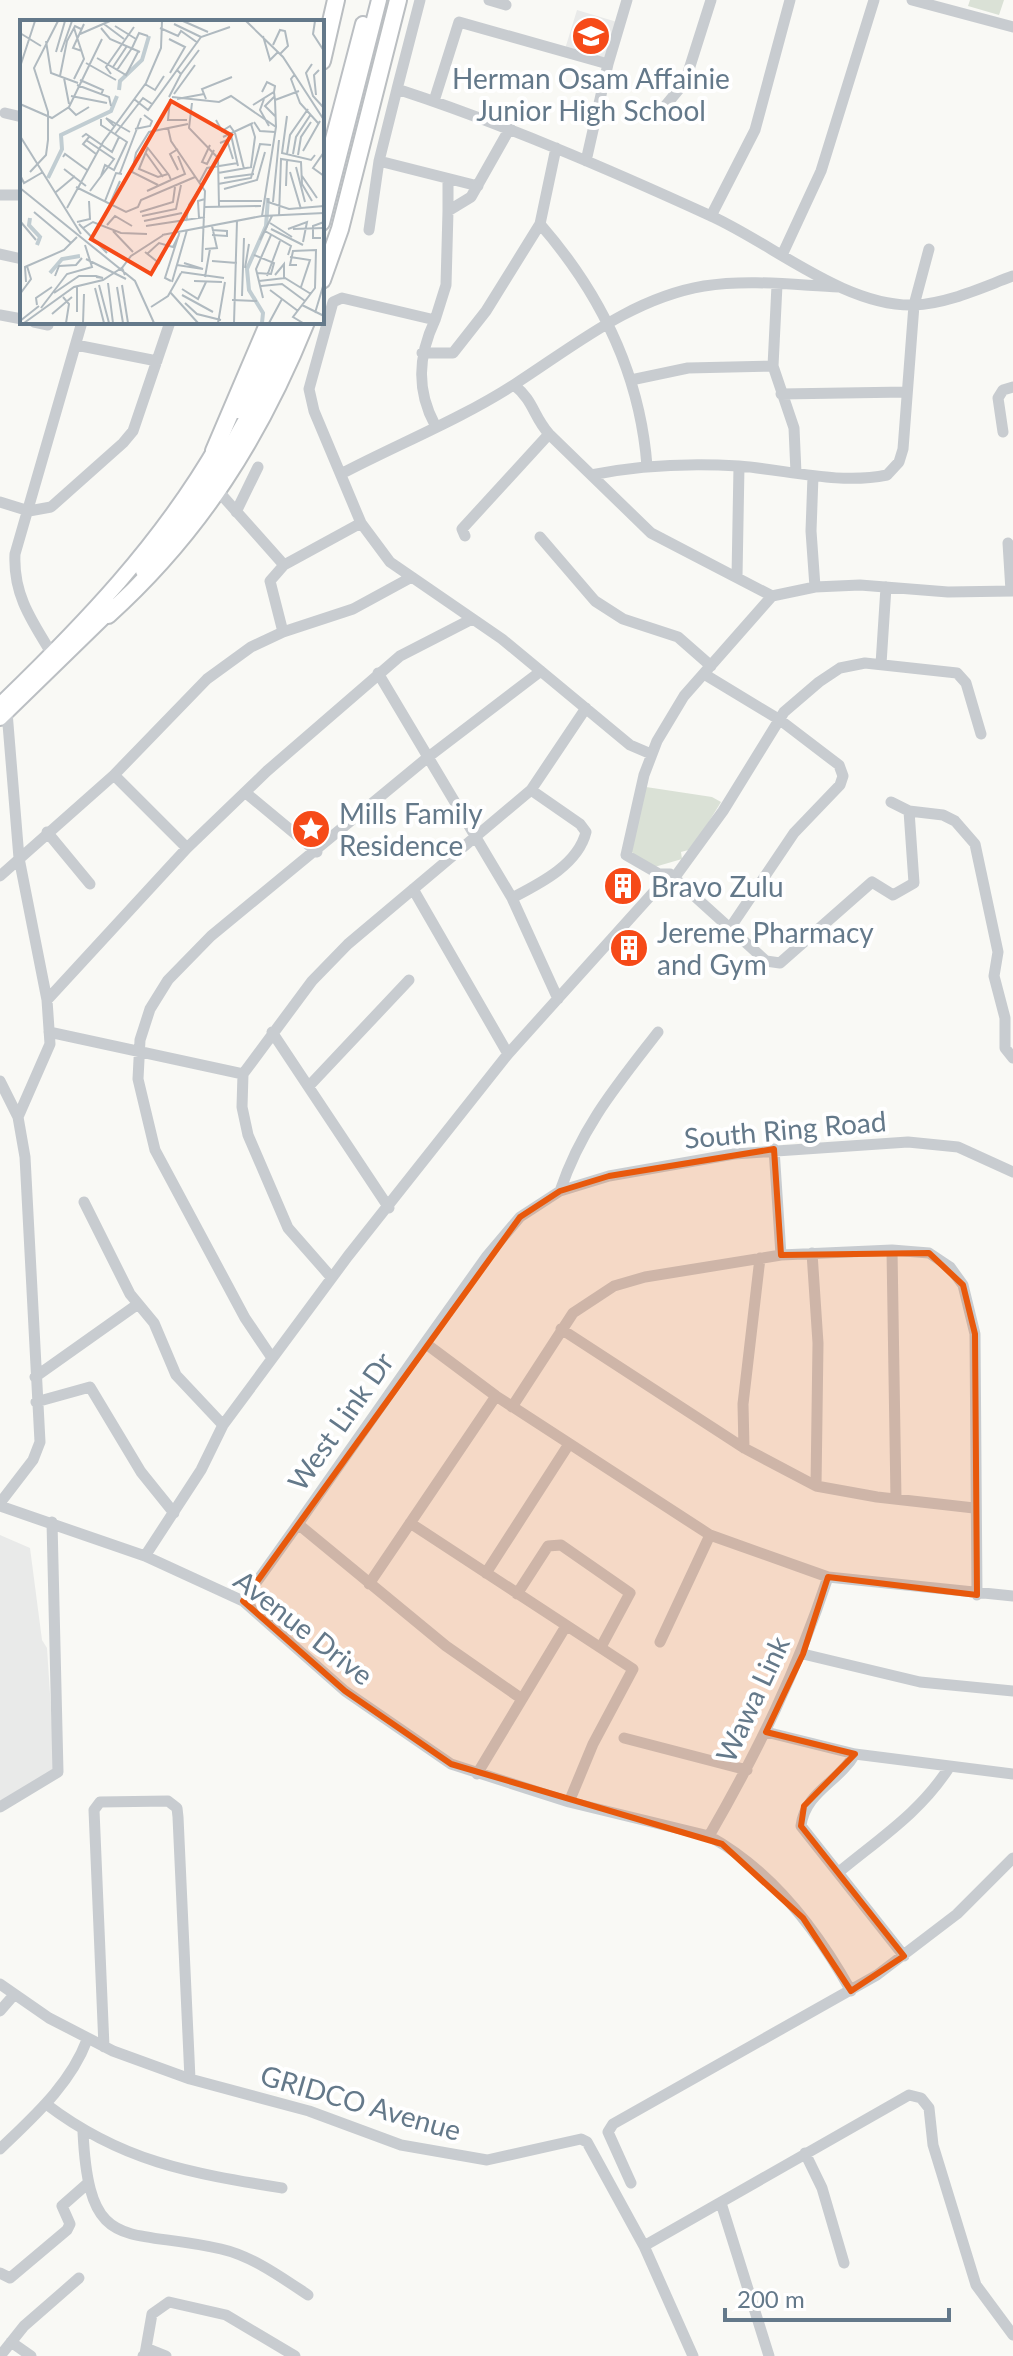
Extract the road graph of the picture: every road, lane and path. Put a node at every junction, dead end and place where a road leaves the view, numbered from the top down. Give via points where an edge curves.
1 (336, 0) edge
2 (369, 0) edge
3 (379, 0) edge
4 (398, 0) edge
5 (420, 0) edge
6 (489, 0) edge
7 (627, 0) edge
8 (711, 0) edge
9 (790, 0) edge
10 (874, 0) edge
11 (912, 0) edge
12 (506, 5) dead end
13 (960, 6) edge
14 (1013, 27) edge
15 (324, 52) edge
16 (608, 64) junction
17 (353, 82) junction
18 (397, 89) junction
19 (434, 101) junction
20 (661, 111) dead end
21 (5, 113) dead end
22 (20, 117) edge
23 (510, 128) junction
24 (556, 148) junction
25 (379, 161) junction
26 (586, 161) junction
27 (324, 175) edge
28 (448, 179) junction
29 (478, 186) junction
30 (448, 211) junction
31 (324, 214) edge
32 (711, 216) junction
33 (540, 224) junction
34 (369, 230) dead end
35 (929, 249) dead end
36 (783, 253) junction
37 (0, 254) edge
38 (20, 259) edge
39 (324, 274) edge
40 (1013, 276) edge
41 (777, 285) junction
42 (839, 287) junction
43 (914, 305) junction
44 (0, 315) edge
45 (20, 319) edge
46 (435, 320) junction
47 (608, 323) junction
48 (43, 324) edge
49 (81, 324) edge
50 (169, 324) edge
51 (268, 324) edge
52 (280, 324) edge
53 (290, 324) edge
54 (305, 324) edge
55 (48, 325) dead end
56 (76, 345) junction
57 (422, 353) junction
58 (157, 361) junction
59 (773, 366) junction
60 (631, 380) junction
61 (514, 385) junction
62 (1013, 387) edge
63 (906, 392) junction
64 (781, 394) junction
65 (435, 425) junction
66 (1003, 432) dead end
67 (549, 434) junction
68 (214, 451) junction
69 (647, 466) junction
70 (739, 466) junction
71 (258, 467) dead end
72 (796, 473) junction
73 (341, 474) junction
74 (591, 475) junction
75 (813, 476) junction
76 (219, 492) junction
77 (0, 502) edge
78 (29, 511) junction
79 (236, 512) junction
80 (361, 523) junction
81 (465, 536) dead end
82 (540, 537) dead end
83 (1008, 543) dead end
84 (284, 565) junction
85 (737, 577) junction
86 (410, 578) junction
87 (815, 587) junction
88 (886, 587) junction
89 (1012, 591) edge
90 (772, 596) junction
91 (108, 615) junction
92 (472, 619) junction
93 (283, 632) junction
94 (52, 654) junction
95 (881, 664) junction
96 (708, 670) junction
97 (541, 671) junction
98 (378, 673) junction
99 (586, 708) junction
100 (2, 712) edge
101 (780, 720) junction
102 (981, 734) dead end
103 (4, 741) edge
104 (651, 754) junction
105 (427, 758) junction
106 (114, 775) junction
107 (531, 790) junction
108 (246, 793) junction
109 (891, 802) dead end
110 (909, 811) junction
111 (47, 832) junction
112 (475, 837) junction
113 (187, 848) junction
114 (317, 852) junction
115 (19, 858) junction
116 (0, 876) edge
117 (672, 876) junction
118 (90, 884) dead end
119 (413, 889) junction
120 (512, 898) junction
121 (730, 928) junction
122 (409, 980) dead end
123 (558, 999) junction
124 (47, 1000) junction
125 (49, 1032) junction
126 (272, 1032) junction
127 (658, 1032) dead end
128 (139, 1049) junction
129 (508, 1054) junction
130 (1013, 1058) edge
131 (243, 1074) junction
132 (0, 1081) edge
133 (310, 1085) junction
134 (18, 1117) junction
135 (774, 1149) junction
136 (1013, 1172) edge
137 (560, 1191) junction
138 (84, 1202) dead end
139 (389, 1208) junction
140 (892, 1250) junction
141 (812, 1253) junction
142 (781, 1255) junction
143 (760, 1258) junction
144 (331, 1277) junction
145 (138, 1304) junction
146 (561, 1329) junction
147 (425, 1343) junction
148 (272, 1358) junction
149 (35, 1377) junction
150 (496, 1396) junction
151 (36, 1402) junction
152 (512, 1407) junction
153 (223, 1425) junction
154 (569, 1444) junction
155 (744, 1448) junction
156 (816, 1486) junction
157 (896, 1499) junction
158 (0, 1504) edge
159 (974, 1508) junction
160 (174, 1513) junction
161 (52, 1522) junction
162 (410, 1523) junction
163 (298, 1524) junction
164 (710, 1535) junction
165 (145, 1556) junction
166 (486, 1573) junction
167 (828, 1577) junction
168 (369, 1584) junction
169 (517, 1594) junction
170 (977, 1595) junction
171 (1013, 1596) edge
172 (243, 1601) junction
173 (566, 1626) junction
174 (660, 1642) dead end
175 (601, 1647) junction
176 (803, 1654) junction
177 (1013, 1691) edge
178 (522, 1699) junction
179 (766, 1732) junction
180 (624, 1738) dead end
181 (855, 1754) junction
182 (950, 1766) junction
183 (747, 1770) junction
184 (477, 1774) junction
185 (1013, 1774) edge
186 (569, 1802) junction
187 (0, 1807) edge
188 (709, 1836) junction
189 (1013, 1858) edge
190 (839, 1872) junction
191 (904, 1956) junction
192 (0, 1984) edge
193 (851, 1991) junction
194 (13, 1996) junction
195 (0, 2011) edge
196 (87, 2040) junction
197 (104, 2047) junction
198 (190, 2079) junction
199 (46, 2104) junction
200 (83, 2132) junction
201 (0, 2149) edge
202 (805, 2153) junction
203 (631, 2183) dead end
204 (87, 2184) junction
205 (282, 2188) dead end
206 (721, 2203) junction
207 (644, 2246) junction
208 (844, 2263) dead end
209 (0, 2273) edge
210 (79, 2278) dead end
211 (308, 2295) dead end
212 (1013, 2335) edge
213 (11, 2342) junction
214 (144, 2355) edge
215 (0, 2356) edge
216 (31, 2356) edge
217 (166, 2356) edge
218 (295, 2356) edge
219 (693, 2356) edge
220 (769, 2356) edge

1 - 15 highway
2 - 17 main road
3 - 17 main road
4 - 39 highway
5 - 18 street
6 - 12 street
7 - 16 street
8 - 20 street via 685,82
9 - 32 street via 755,130
10 - 36 street via 821,171
11 - 13 street
13 - 14 street
16 - 19 street via 459,22
16 - 26 street
17 - 27 main road
17 - 31 main road
18 - 19 street
18 - 25 street
19 - 23 street
21 - 22 street
23 - 24 street
23 - 29 street
24 - 26 street
24 - 33 street
25 - 28 street
25 - 34 street
26 - 32 street
28 - 29 street
28 - 30 street
29 - 30 street
30 - 46 street via 446,285
32 - 36 street
33 - 47 street via 573,263
33 - 57 street via 465,341 453,353
35 - 43 street
36 - 42 street
37 - 38 street
40 - 43 street
41 - 42 street
41 - 47 street via 704,286
41 - 59 street
42 - 43 street
43 - 63 street
44 - 45 street
46 - 57 street
46 - 73 street via 342,298 333,302 309,389
47 - 60 street
47 - 61 street
48 - 55 street
49 - 56 street
50 - 58 street
51 - 68 highway
52 - 68 main road
53 - 91 main road via 237,438 176,530
54 - 76 highway via 280,382
56 - 58 street
56 - 78 street
57 - 65 street via 423,398
58 - 78 street via 133,431 123,443 60,502
59 - 60 street via 688,368
59 - 64 street
60 - 69 street via 642,414
61 - 65 street
61 - 67 street via 529,397
62 - 66 street via 998,398
63 - 64 street
63 - 75 street via 903,449 887,475
64 - 72 street via 794,428
65 - 73 street
67 - 74 street
67 - 81 street via 478,508 462,529
68 - 94 main road via 147,552
69 - 70 street
69 - 74 street
70 - 72 street
70 - 85 street
71 - 79 street
72 - 75 street
73 - 80 street
74 - 85 street via 651,533
75 - 87 street
76 - 79 street
76 - 91 highway via 156,572
77 - 78 street
78 - 94 street via 15,554 14,577 20,601
79 - 84 street
80 - 84 street
80 - 86 street via 390,562
82 - 96 street via 595,601 623,619 678,637
83 - 89 street
84 - 93 street via 270,581
85 - 90 street
86 - 92 street
86 - 93 street via 353,609
87 - 88 street
87 - 90 street
88 - 89 street
88 - 95 street
90 - 96 street
91 - 100 main road
92 - 97 street
92 - 98 street
93 - 106 street via 251,647 207,679
94 - 100 main road
95 - 101 street via 840,668
95 - 102 street via 957,673 966,683
96 - 101 street
96 - 104 street via 684,696
97 - 99 street
97 - 105 street
98 - 105 street
98 - 108 street
99 - 104 street via 630,745
99 - 107 street
100 - 103 street
101 - 117 street via 723,811
101 - 121 street via 839,765 843,776 794,833
103 - 115 street
104 - 117 street via 626,855
105 - 112 street
105 - 114 street
106 - 111 street
106 - 113 street
107 - 112 street
107 - 120 street via 586,832 558,871
108 - 113 street
108 - 114 street
109 - 110 street
110 - 121 street via 915,875 909,887 893,895 872,882 780,963 766,961
110 - 130 street via 955,821 975,844 998,952 994,976 1005,1018 1005,1048
111 - 115 street
111 - 118 street
112 - 119 street
112 - 120 street
113 - 124 street
114 - 128 street via 211,936 177,971 150,1009
115 - 116 street
115 - 124 street
117 - 121 street
117 - 123 street
119 - 126 street via 348,944
119 - 129 street
120 - 123 street
122 - 133 street
123 - 129 street
124 - 125 street
125 - 128 street
125 - 134 street via 50,1044
126 - 131 street
126 - 133 street
127 - 137 street via 580,1137
128 - 131 street
128 - 148 street via 140,1101 155,1150
129 - 139 street
131 - 144 street via 248,1135 288,1228
132 - 134 street
133 - 139 street
134 - 149 street via 35,1309
135 - 136 street, South Ring Road via 908,1142 958,1147
135 - 137 street, South Ring Road via 609,1176
135 - 142 street
137 - 147 street, South Ring Road via 520,1217
138 - 145 street
139 - 144 street
140 - 141 street
140 - 157 street
140 - 159 street via 929,1253 950,1267 971,1308
141 - 142 street
141 - 156 street via 818,1343
142 - 143 street
143 - 146 street via 614,1286 587,1301
143 - 155 street via 743,1404
144 - 148 street
145 - 149 street
145 - 153 street via 154,1323 176,1375
146 - 152 street
146 - 155 street
147 - 150 street, West Link Dr
147 - 163 street, West Link Dr
148 - 153 street
149 - 151 street
150 - 152 street, West Link Dr
150 - 162 street
151 - 158 street via 38,1452
151 - 160 street via 90,1387 141,1472
152 - 154 street, West Link Dr
153 - 160 street
154 - 164 street, West Link Dr
154 - 166 street
155 - 156 street
156 - 157 street
157 - 159 street
158 - 161 street, Avenue Drive
159 - 170 street
160 - 165 street
161 - 165 street, Avenue Drive
161 - 187 street via 58,1772
162 - 166 street
162 - 168 street
163 - 168 street, West Link Dr
163 - 172 street
164 - 167 street, West Link Dr
164 - 174 street
165 - 172 street, Avenue Drive
166 - 169 street
167 - 170 street, West Link Dr
167 - 176 street, Wawa Link
168 - 178 street, West Link Dr
169 - 173 street
169 - 175 street via 548,1546 561,1545 630,1593
170 - 171 street, West Link Dr
172 - 184 street, Avenue Drive via 383,1719 451,1764
173 - 175 street
173 - 178 street
175 - 186 street via 630,1665 633,1675 593,1744
176 - 177 street via 920,1682
176 - 179 street, Wawa Link
178 - 184 street
179 - 181 street
179 - 183 street, Wawa Link
180 - 183 street
181 - 182 street
181 - 190 street via 804,1806 801,1819 805,1833
182 - 185 street
182 - 190 street via 902,1824
183 - 188 street, Wawa Link
184 - 186 street, Avenue Drive
186 - 188 street, Avenue Drive
188 - 193 street via 748,1862 793,1907
189 - 191 street via 957,1914
190 - 191 street
191 - 193 street
192 - 194 street, GRIDCO Avenue
193 - 203 street via 613,2124 608,2132
194 - 195 street
194 - 196 street, GRIDCO Avenue
196 - 197 street, GRIDCO Avenue
196 - 199 street
197 - 198 street, GRIDCO Avenue
197 - 198 street via 94,1810 100,1802 168,1801 178,1817
198 - 207 street, GRIDCO Avenue via 309,2111 401,2145 467,2158 487,2160 581,2139
199 - 200 street
199 - 201 street
200 - 204 street
200 - 205 street via 196,2174
202 - 206 street
202 - 208 street via 822,2188
202 - 212 street via 909,2095 921,2098 929,2108 933,2145 976,2285
204 - 209 street via 62,2206 67,2230 10,2278
204 - 211 street via 101,2215 125,2232 222,2249
206 - 207 street
206 - 220 street
207 - 219 street, GRIDCO Avenue
210 - 213 street
213 - 215 street
213 - 216 street
214 - 217 street via 151,2350
214 - 218 street via 152,2314 169,2302 226,2315

